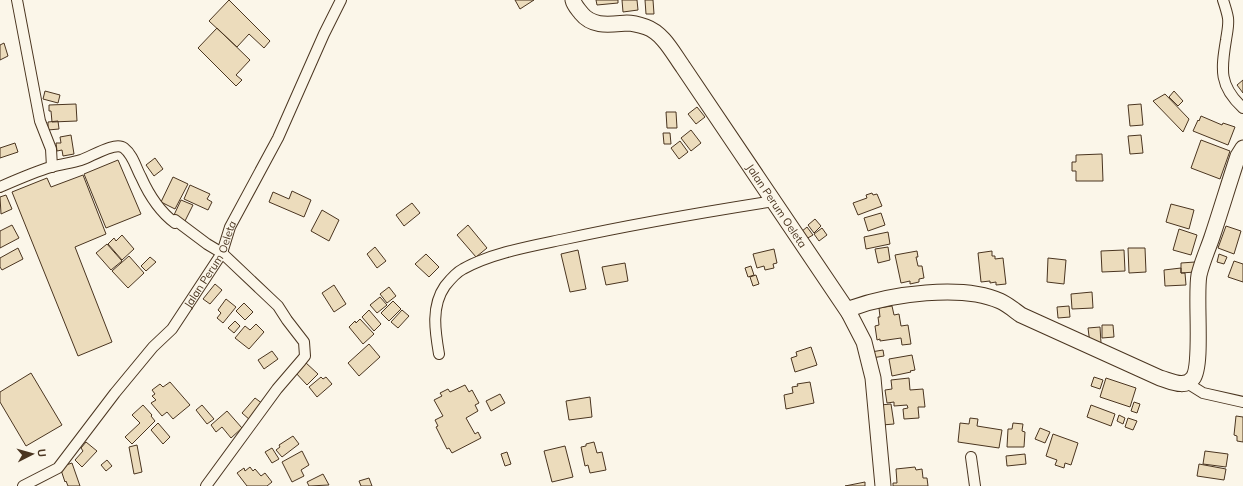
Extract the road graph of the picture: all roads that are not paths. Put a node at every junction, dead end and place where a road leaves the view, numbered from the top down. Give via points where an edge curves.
1 (17, 0) edge
2 (341, 0) edge
3 (573, 0) edge
4 (1223, 0) edge
5 (1243, 108) edge
6 (1243, 148) edge
7 (52, 167) junction
8 (0, 187) edge
9 (774, 201) junction
10 (222, 253) junction
11 (849, 313) junction
12 (439, 354) dead end
13 (1187, 383) junction
14 (1243, 402) edge
15 (971, 457) dead end
16 (23, 486) edge
17 (206, 486) edge
18 (883, 486) edge
19 (974, 486) edge

1 - 7 street via 40,121 51,149
2 - 10 street, Jalan Perum Oeleta via 278,138 230,227
3 - 9 street, Jalan Perum Oeleta via 579,11 591,22 613,25 629,23 647,27 659,35
4 - 5 street via 1228,19 1222,78 1226,89
6 - 13 street via 1238,156 1199,274 1196,371
7 - 8 street
7 - 10 street via 122,146 164,215
9 - 11 street, Jalan Perum Oeleta
9 - 12 street via 616,228 520,249 470,265 445,286 439,301 435,315
10 - 16 street, Jalan Perum Oeleta via 172,329 153,347 115,393 58,468
10 - 17 street via 278,306 304,342 305,356 277,389
11 - 13 street via 852,308 865,303 919,292 980,295 1000,301 1027,318 1160,378 1180,384
11 - 18 street, Jalan Perum Oeleta via 864,342 873,378
13 - 14 street via 1203,393
15 - 19 street

